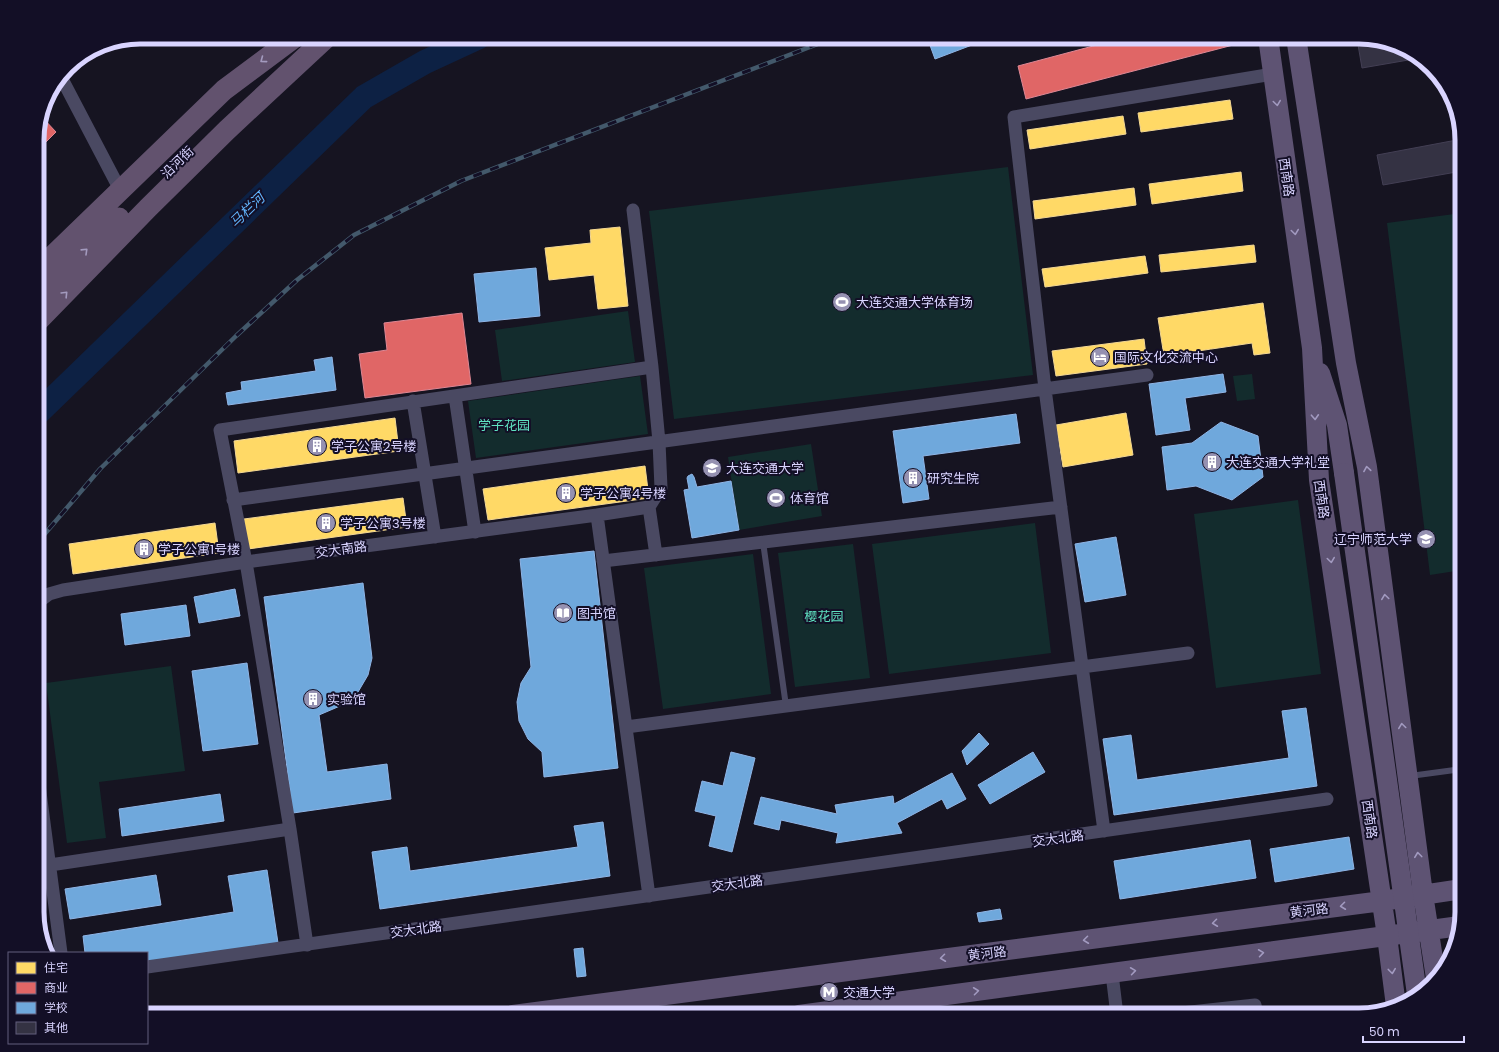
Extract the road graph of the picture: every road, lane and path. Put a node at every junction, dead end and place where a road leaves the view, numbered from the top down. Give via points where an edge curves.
1 (286, 44) edge
2 (317, 44) edge
3 (319, 44) edge
4 (1269, 44) edge
5 (1297, 44) edge
6 (1272, 74) junction
7 (64, 82) edge
8 (208, 106) junction
9 (118, 184) junction
10 (633, 210) dead end
11 (44, 252) edge
12 (44, 264) edge
13 (44, 290) edge
14 (44, 315) edge
15 (1312, 348) junction
16 (1343, 348) junction
17 (652, 367) junction
18 (1147, 376) dead end
19 (1045, 390) junction
20 (454, 396) junction
21 (413, 402) junction
22 (1337, 425) junction
23 (658, 442) junction
24 (464, 469) junction
25 (424, 474) junction
26 (234, 500) junction
27 (1061, 506) junction
28 (649, 507) junction
29 (597, 515) junction
30 (475, 532) junction
31 (435, 537) junction
32 (763, 542) junction
33 (656, 555) junction
34 (603, 561) junction
35 (246, 562) junction
36 (44, 598) edge
37 (1188, 653) dead end
38 (1082, 667) junction
39 (786, 706) junction
40 (626, 727) junction
41 (1455, 770) edge
42 (1408, 776) junction
43 (1327, 800) dead end
44 (44, 821) edge
45 (290, 829) junction
46 (1104, 831) junction
47 (50, 865) junction
48 (1455, 890) edge
49 (1423, 894) junction
50 (649, 896) junction
51 (1382, 901) junction
52 (1454, 927) edge
53 (1429, 930) junction
54 (1387, 936) junction
55 (307, 945) junction
56 (61, 952) edge
57 (148, 968) edge
58 (1435, 970) edge
59 (1112, 974) junction
60 (1416, 989) edge
61 (1395, 1001) edge
62 (565, 1008) edge
63 (910, 1008) edge
64 (1116, 1008) edge
65 (1235, 1008) edge
66 (1255, 1008) edge

1 -> 8 highway, 沿河街 via 224,90
13 -> 2 highway, 沿河街 via 236,104
14 -> 3 highway via 148,208
4 - 6 main road, 西南路
5 - 16 main road
6 -> 15 main road, 西南路
6 - 19 street via 1014,117
7 - 9 street
8 - 9 highway
8 - 12 highway, 沿河街
9 - 11 highway
10 - 17 street
15 - 22 main road
15 -> 51 main road, 西南路 via 1319,480
16 - 22 main road
42 -> 16 main road via 1367,468
17 - 20 street
17 - 23 street
18 - 19 street
19 - 23 street
19 - 27 street
20 - 21 street
20 - 24 street
21 - 25 street
21 - 26 street via 220,430
22 - 60 main road, 西南路, bridge
23 - 24 street
23 - 28 street via 661,488
24 - 25 street
24 - 30 street
25 - 26 street
25 - 31 street
26 - 35 street
27 - 32 street
27 - 38 street
28 - 29 street, 交大南路
28 - 33 street
29 - 30 street, 交大南路
29 - 34 street
30 - 31 street, 交大南路
31 - 35 street, 交大南路
32 - 33 street
32 - 39 lane
33 - 34 street
34 - 40 street
35 - 36 street, 交大南路 via 63,590
35 - 45 street
37 - 38 street
38 - 39 street
38 - 46 street
39 - 40 street
40 - 50 street
41 - 42 lane
49 -> 42 main road
43 - 46 street, 交大北路
44 - 47 street
45 - 47 street
45 - 55 street
46 - 50 street, 交大北路
47 - 56 street
48 - 49 main road, 黄河路
49 - 51 main road, 黄河路
49 - 53 main road
50 - 55 street, 交大北路
51 - 54 main road, 西南路
51 -> 62 main road, 黄河路
52 - 53 main road
53 - 54 main road
53 - 58 main road
59 -> 54 main road
54 -> 61 main road, 西南路
55 - 57 street, 交大北路
63 -> 59 main road
59 - 64 street
65 - 66 street

